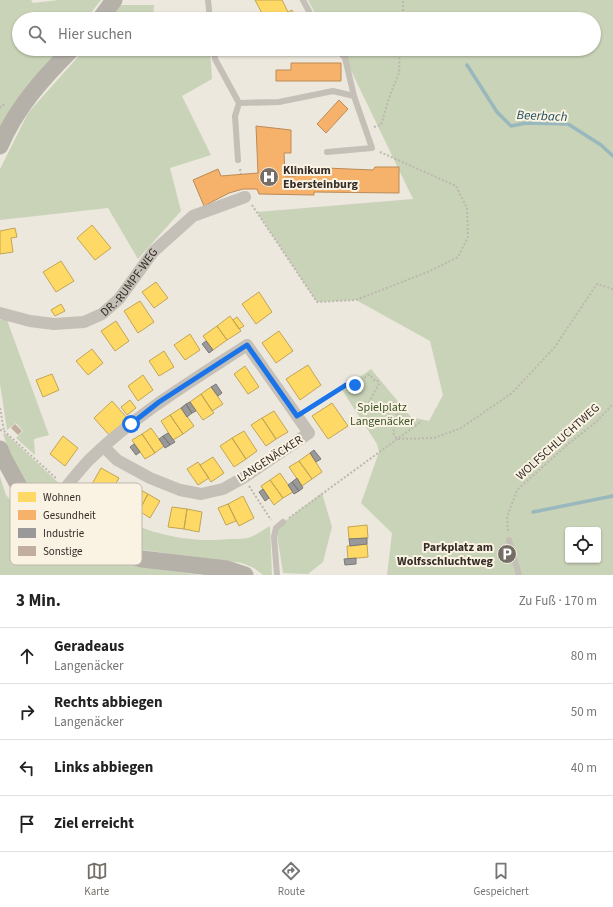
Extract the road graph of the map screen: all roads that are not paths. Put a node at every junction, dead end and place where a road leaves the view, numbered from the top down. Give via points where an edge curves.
1 (114, 0) edge
2 (208, 0) edge
3 (303, 0) edge
4 (105, 12) edge
5 (209, 12) edge
6 (309, 12) edge
7 (66, 56) edge
8 (215, 56) edge
9 (343, 56) edge
10 (354, 96) junction
11 (239, 103) junction
12 (0, 146) edge
13 (327, 152) dead end
14 (238, 160) dead end
15 (245, 197) road end
16 (0, 313) edge
17 (104, 447) junction
18 (0, 449) edge
19 (17, 483) edge
20 (71, 483) edge
21 (283, 522) road end
22 (509, 540) road end
23 (142, 559) edge
24 (244, 575) edge
25 (277, 575) edge
26 (519, 575) edge

1 - 4 street
2 - 5 lane
3 - 6 lane
7 - 12 street via 25,101
8 - 11 lane
9 - 10 lane
10 - 11 lane via 333,91 279,102
10 - 13 lane via 372,148
11 - 14 lane via 235,116
15 - 16 street, DR.-RUMPF-WEG via 193,216 153,252 119,299 102,314 84,322 54,324
17 - 17 street, LANGENÄCKER via 159,402 247,345 309,433 243,478 223,489 201,494 180,490 150,478 118,460
17 - 20 street, LANGENÄCKER
18 - 19 street
21 - 25 lane via 276,528 274,537
22 - 26 lane
23 - 24 street via 227,569

